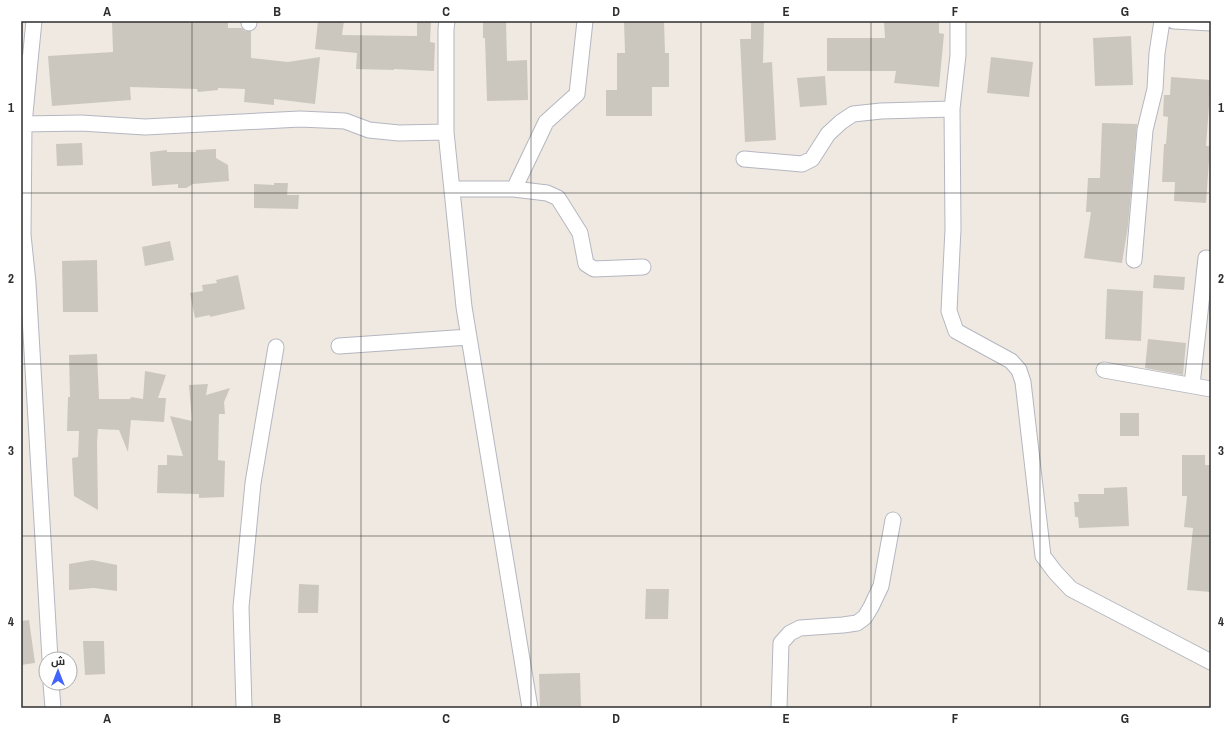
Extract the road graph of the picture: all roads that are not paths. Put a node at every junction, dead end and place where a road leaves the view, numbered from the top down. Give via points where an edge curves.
1 (34, 21) edge
2 (447, 21) edge
3 (585, 21) edge
4 (958, 21) edge
5 (1162, 21) edge
6 (1174, 21) edge
7 (1211, 23) edge
8 (25, 62) edge
9 (952, 109) junction
10 (24, 124) junction
11 (446, 132) junction
12 (744, 159) dead end
13 (452, 189) junction
14 (514, 189) junction
15 (1206, 258) dead end
16 (1134, 260) dead end
17 (643, 267) dead end
18 (469, 338) junction
19 (339, 346) dead end
20 (276, 347) dead end
21 (1104, 370) dead end
22 (1192, 385) junction
23 (1211, 389) edge
24 (893, 520) dead end
25 (50, 651) edge
26 (1211, 662) edge
27 (52, 691) edge
28 (53, 708) edge
29 (244, 708) edge
30 (530, 708) edge
31 (779, 708) edge

1 - 8 street
2 - 11 street
3 - 14 street via 577,94 546,122
4 - 9 street via 958,55
5 - 16 street via 1155,89 1145,130
6 - 7 street
8 - 10 street
9 - 12 street via 881,110 852,114 828,134 812,159 802,164
9 - 26 street via 953,229 949,311 956,331 1011,361 1019,370 1023,382 1043,556 1072,589
10 - 11 street via 82,123 145,127 300,119 345,121 369,130
10 - 25 street via 23,235
11 - 13 street
13 - 14 street
13 - 18 street
14 - 17 street via 547,193 558,198 580,233 586,264 590,267
15 - 22 street
18 - 19 street
18 - 30 street
20 - 29 street via 253,483 241,607
21 - 22 street
22 - 23 street
24 - 31 street via 881,586 865,617 858,623 800,628 790,633 781,643
27 - 28 street

